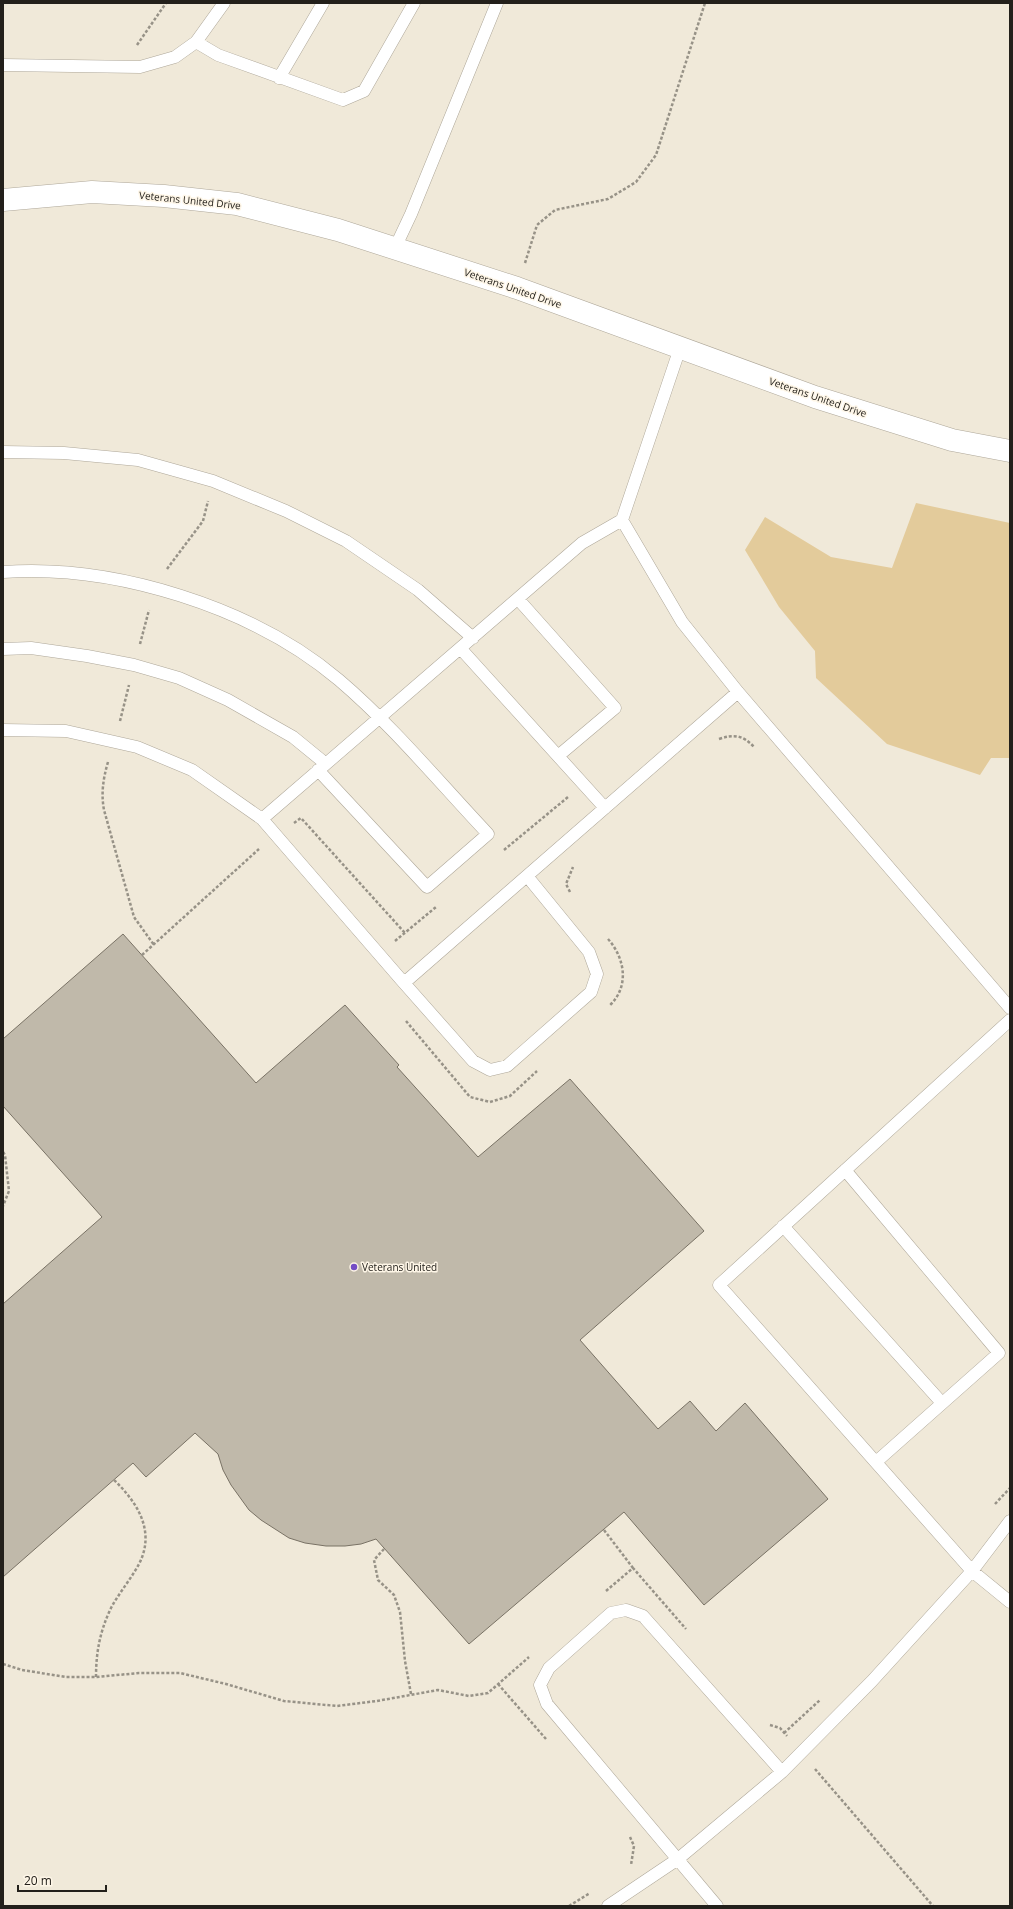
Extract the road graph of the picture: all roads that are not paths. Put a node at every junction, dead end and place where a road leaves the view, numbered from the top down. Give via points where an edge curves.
1 (224, 3) edge
2 (323, 3) edge
3 (414, 3) edge
4 (497, 3) edge
5 (196, 42) junction
6 (3, 65) edge
7 (279, 78) junction
8 (3, 200) edge
9 (395, 248) junction
10 (680, 348) junction
11 (1010, 451) edge
12 (3, 452) edge
13 (622, 520) junction
14 (3, 572) edge
15 (518, 599) junction
16 (473, 638) junction
17 (460, 648) junction
18 (3, 649) edge
19 (738, 692) junction
20 (380, 717) junction
21 (3, 730) edge
22 (558, 756) junction
23 (322, 767) junction
24 (605, 808) junction
25 (262, 819) junction
26 (526, 876) junction
27 (404, 983) junction
28 (1010, 1008) edge
29 (1010, 1020) edge
30 (845, 1170) junction
31 (783, 1226) junction
32 (942, 1403) junction
33 (876, 1462) junction
34 (1010, 1521) edge
35 (972, 1571) junction
36 (1010, 1602) edge
37 (782, 1772) junction
38 (678, 1859) junction
39 (608, 1906) edge
40 (717, 1906) edge

1 - 5 lane
2 - 7 lane
3 - 7 lane via 364,91 343,100
4 - 9 lane
5 - 6 lane via 175,57 140,67
5 - 7 lane via 218,55
8 - 9 street, Veterans United Drive via 92,192 236,204 338,230
9 - 10 street, Veterans United Drive via 517,288
10 - 11 street, Veterans United Drive via 816,397 952,440
10 - 13 lane
12 - 16 lane via 64,453 138,460 214,481 286,511 346,541 418,590
13 - 15 lane via 582,543
13 - 19 lane via 682,622
14 - 20 lane via 81,574 155,588 220,609 286,642 337,679
15 - 16 lane
15 - 22 lane via 615,708
16 - 17 lane
17 - 20 lane
17 - 22 lane
18 - 23 lane via 31,648 87,656 179,678 228,700 293,737
19 - 24 lane
19 - 28 lane
20 - 23 lane
20 - 23 lane via 488,834 427,887
21 - 25 lane via 66,730 137,747 192,770
22 - 24 lane
23 - 25 lane
24 - 26 lane
25 - 27 lane
26 - 27 lane
26 - 27 lane via 589,952 597,974 591,992 507,1066 490,1070 473,1061
29 - 30 lane
30 - 31 lane
30 - 32 lane via 999,1353
31 - 32 lane
31 - 33 lane via 719,1285
32 - 33 lane
33 - 35 lane
34 - 35 lane
35 - 36 lane
35 - 37 lane via 872,1681
37 - 38 lane
37 - 38 lane via 643,1616 626,1610 611,1613 549,1668 540,1685 547,1704
38 - 39 lane
38 - 40 lane

